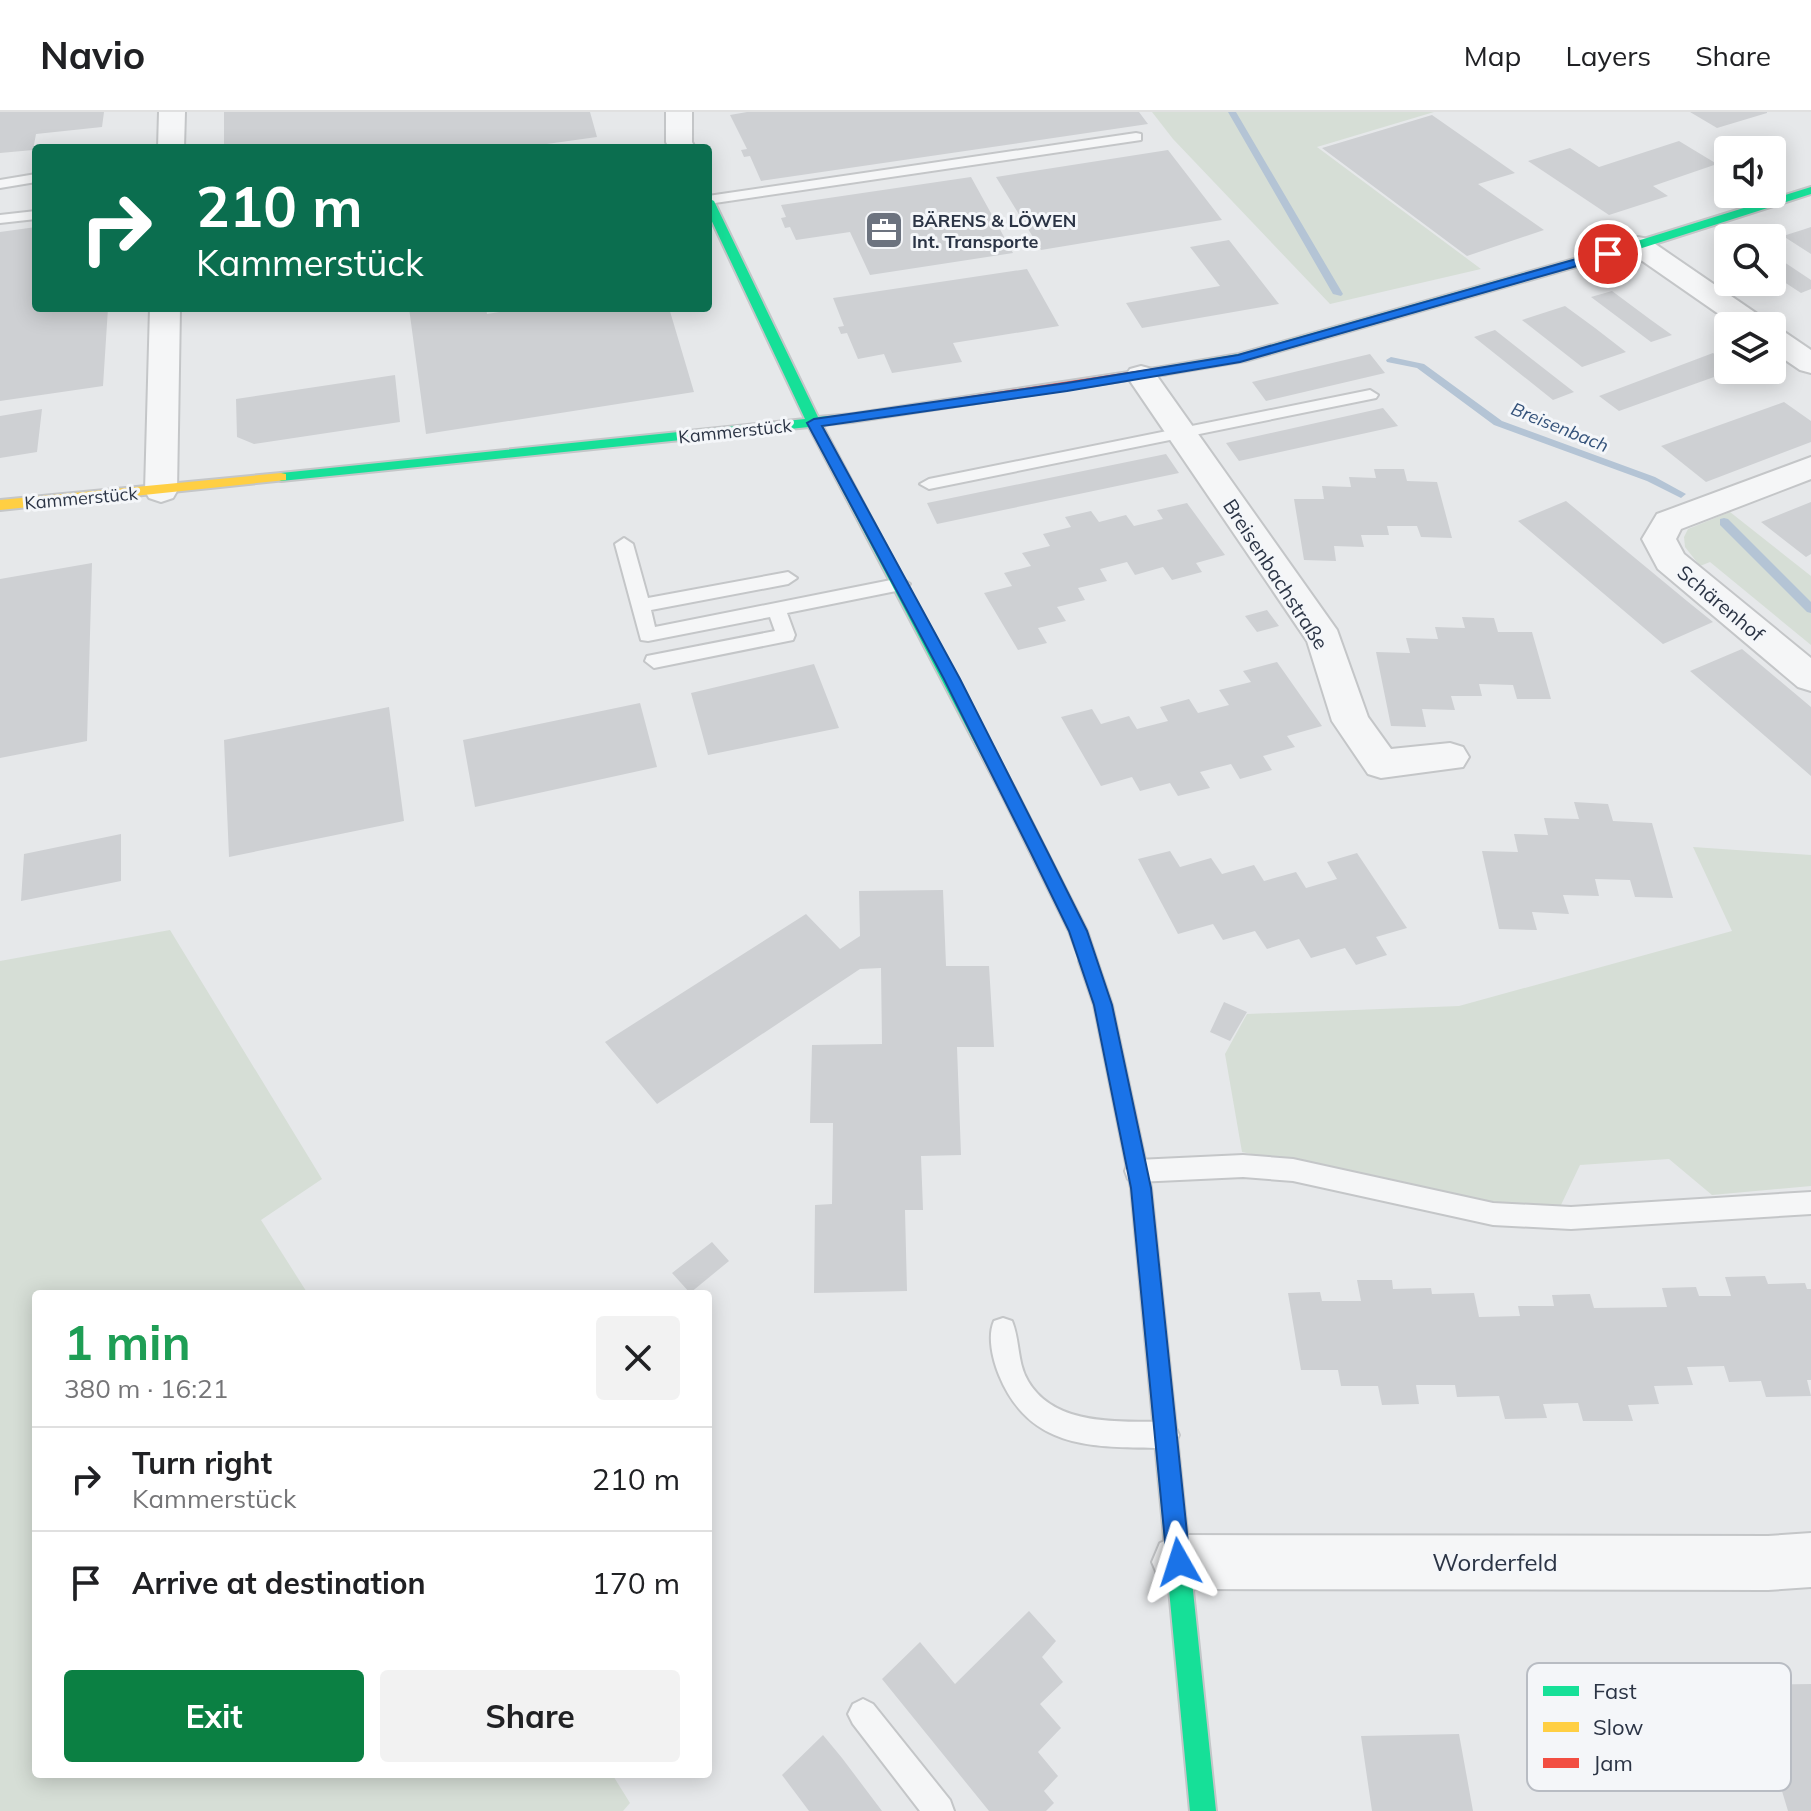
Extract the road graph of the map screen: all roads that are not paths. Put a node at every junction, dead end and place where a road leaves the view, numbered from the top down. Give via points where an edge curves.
1 (172, 112) edge
2 (679, 112) edge
3 (1136, 137) dead end
4 (171, 144) edge
5 (680, 144) edge
6 (32, 179) edge
7 (0, 184) edge
8 (1811, 190) edge
9 (712, 199) edge
10 (712, 208) edge
11 (32, 215) edge
12 (0, 219) edge
13 (1638, 245) junction
14 (165, 312) edge
15 (1736, 312) edge
16 (1786, 347) edge
17 (1811, 364) edge
18 (1141, 375) junction
19 (1370, 395) dead end
20 (814, 423) junction
21 (1181, 434) junction
22 (1811, 467) edge
23 (929, 484) dead end
24 (161, 491) junction
25 (0, 505) edge
26 (624, 544) dead end
27 (788, 578) dead end
28 (901, 584) junction
29 (641, 606) junction
30 (777, 610) junction
31 (654, 661) dead end
32 (1811, 678) edge
33 (1450, 757) dead end
34 (1137, 1171) junction
35 (1811, 1203) edge
36 (1003, 1330) dead end
37 (1166, 1435) junction
38 (1811, 1560) edge
39 (1179, 1562) junction
40 (863, 1714) dead end
41 (939, 1811) edge
42 (1203, 1811) edge

1 - 4 street
2 - 5 street
3 - 9 lane
6 - 7 lane
8 - 13 street, Kammerstück
10 - 20 street
11 - 12 lane
13 - 15 street
13 - 18 street, Kammerstück via 1240,358
14 - 24 street, Kammerstück
16 - 17 street
18 - 20 street, Kammerstück
18 - 21 street, Breisenbachstraße
19 - 21 lane
20 - 24 street, Kammerstück
20 - 28 street
21 - 23 lane
21 - 33 street, Breisenbachstraße via 1324,639 1351,721 1381,764
22 - 32 street, Schärenhof via 1669,522 1659,539 1670,561
24 - 25 street, Kammerstück
26 - 29 lane
27 - 29 lane
28 - 30 lane
28 - 34 street via 1078,931 1103,1005
29 - 30 lane via 648,635
30 - 31 lane via 786,635
34 - 35 lane via 1243,1166 1293,1170 1509,1215 1571,1218
34 - 37 street
36 - 37 lane via 1012,1382 1037,1414 1088,1433
37 - 39 street
38 - 39 street, Worderfeld
39 - 42 street
40 - 41 lane

